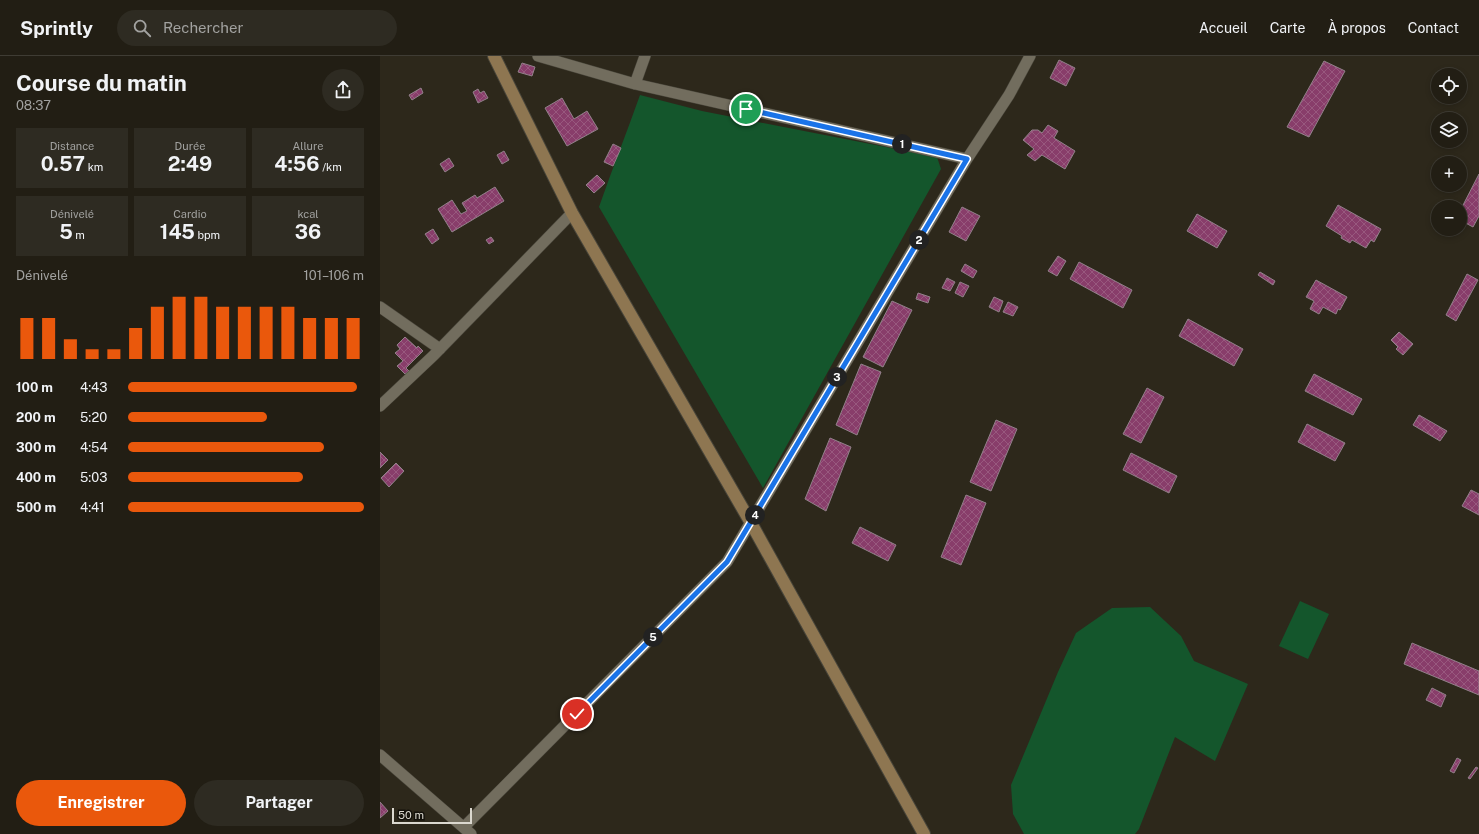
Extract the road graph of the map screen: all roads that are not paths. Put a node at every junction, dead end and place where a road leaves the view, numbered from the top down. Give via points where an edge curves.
1 (494, 56) edge
2 (538, 56) edge
3 (645, 56) edge
4 (1030, 56) edge
5 (635, 84) junction
6 (967, 159) junction
7 (572, 213) junction
8 (380, 307) edge
9 (440, 349) junction
10 (380, 406) edge
11 (751, 522) junction
12 (380, 755) edge
13 (468, 831) edge
14 (924, 834) edge

1 - 7 main road
2 - 5 street
3 - 5 street
4 - 6 street via 1009,95
5 - 6 street
6 - 11 street
7 - 9 street
7 - 11 main road
8 - 9 street
9 - 10 street
11 - 13 street via 727,562
11 - 14 main road
12 - 13 street

